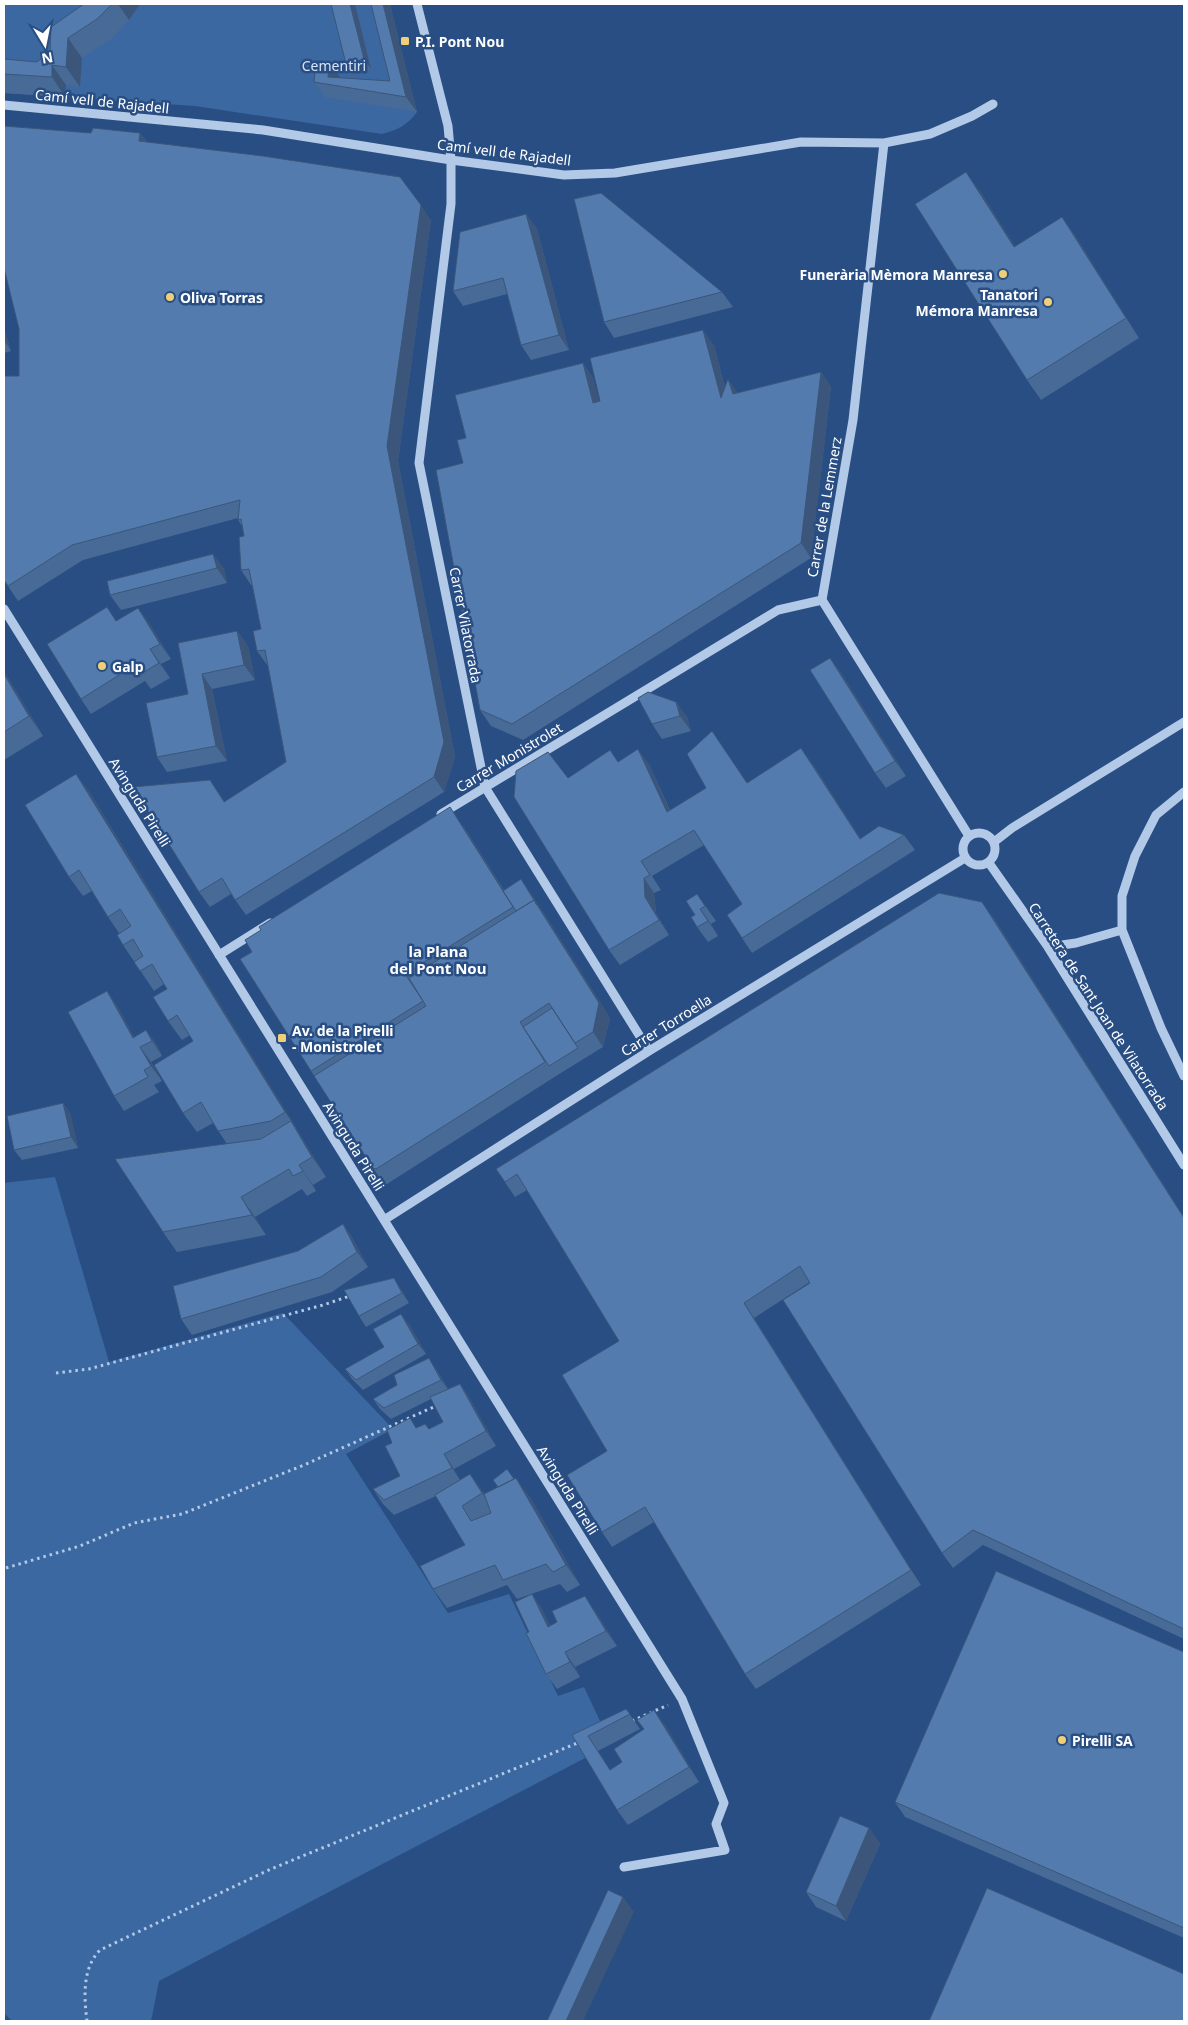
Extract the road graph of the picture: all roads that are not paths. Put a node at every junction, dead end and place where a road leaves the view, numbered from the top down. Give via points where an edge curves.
1 (417, 4) edge
2 (993, 104) dead end
3 (4, 105) edge
4 (884, 143) junction
5 (451, 160) junction
6 (822, 600) junction
7 (4, 608) edge
8 (1184, 722) edge
9 (485, 787) junction
10 (1184, 792) edge
11 (434, 819) edge
12 (969, 836) junction
13 (994, 842) junction
14 (964, 858) junction
15 (989, 862) junction
16 (275, 920) edge
17 (1122, 930) junction
18 (1048, 947) junction
19 (219, 955) junction
20 (649, 1051) junction
21 (1184, 1076) edge
22 (1184, 1165) edge
23 (384, 1220) junction
24 (624, 1867) dead end

1 - 5 street, Carrer Vilatorrada via 448,126
2 - 4 street, Camí vell de Rajadell via 930,134
3 - 5 street, Camí vell de Rajadell via 263,130
4 - 5 street, Camí vell de Rajadell via 801,142 615,173 564,175
4 - 6 street, Carrer de la Lemmerz via 853,420
5 - 9 street, Carrer Vilatorrada via 451,204 419,463
6 - 9 street, Carrer Monistrolet via 778,610
6 - 12 street
7 - 19 street, Avinguda Pirelli
8 - 13 street
9 - 11 street, Carrer Monistrolet
9 - 20 street, Carrer Vilatorrada
10 - 17 street via 1156,814 1135,856 1122,896
12 - 13 street via 981,833
12 - 14 street via 963,845
13 - 15 street via 995,852
14 - 15 street via 974,865 982,866
14 - 20 street, Carrer Torroella
15 - 18 street, Carretera de Sant Joan de Vilatorrada
16 - 19 street
17 - 18 street
17 - 21 street
18 - 22 street, Carretera de Sant Joan de Vilatorrada
19 - 23 street, Avinguda Pirelli
20 - 23 street, Carrer Torroella
23 - 24 street, Avinguda Pirelli via 682,1698 724,1803 716,1824 725,1850

